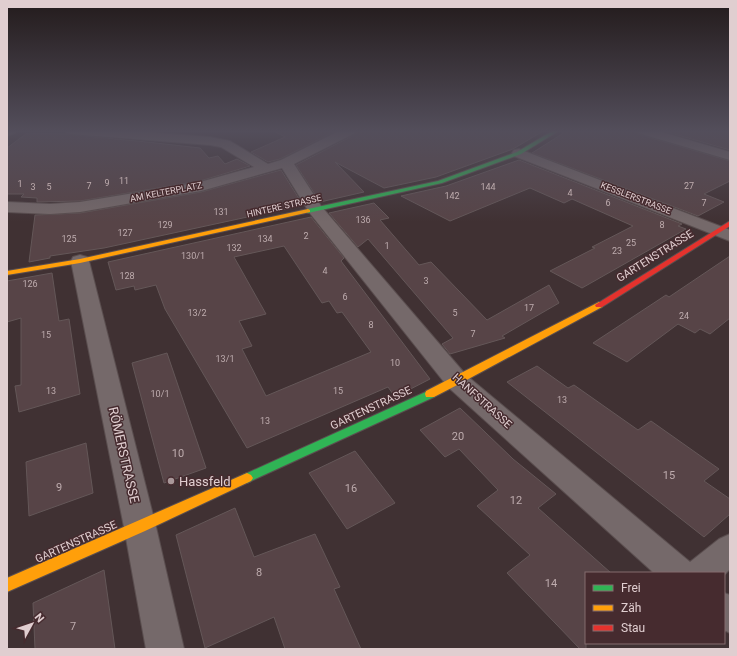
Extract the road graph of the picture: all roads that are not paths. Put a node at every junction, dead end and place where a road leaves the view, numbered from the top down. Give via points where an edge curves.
1 (253, 161) edge
2 (291, 161) edge
3 (497, 161) edge
4 (543, 161) edge
5 (286, 163) junction
6 (265, 168) junction
7 (7, 207) edge
8 (315, 209) junction
9 (726, 230) edge
10 (80, 261) junction
11 (7, 273) edge
12 (457, 381) junction
13 (140, 527) junction
14 (730, 549) edge
15 (677, 572) edge
16 (702, 572) edge
17 (7, 586) edge
18 (165, 649) edge

1 - 6 street
2 - 5 street, AM KELTERPLATZ
3 - 8 street, HINTERE STRASSE via 440,182
4 - 9 street, KESSLERSTRASSE
5 - 6 street, AM KELTERPLATZ
5 - 8 street, HANFSTRASSE
6 - 7 street, AM KELTERPLATZ via 201,186 88,206 50,209
8 - 10 street, HINTERE STRASSE
8 - 12 street, HANFSTRASSE
9 - 12 street, GARTENSTRASSE via 602,304
10 - 11 street, HINTERE STRASSE
10 - 13 street, RÖMERSTRASSE
12 - 13 street, GARTENSTRASSE
12 - 15 street, HANFSTRASSE
13 - 17 street, GARTENSTRASSE
13 - 18 street, RÖMERSTRASSE
14 - 16 street

